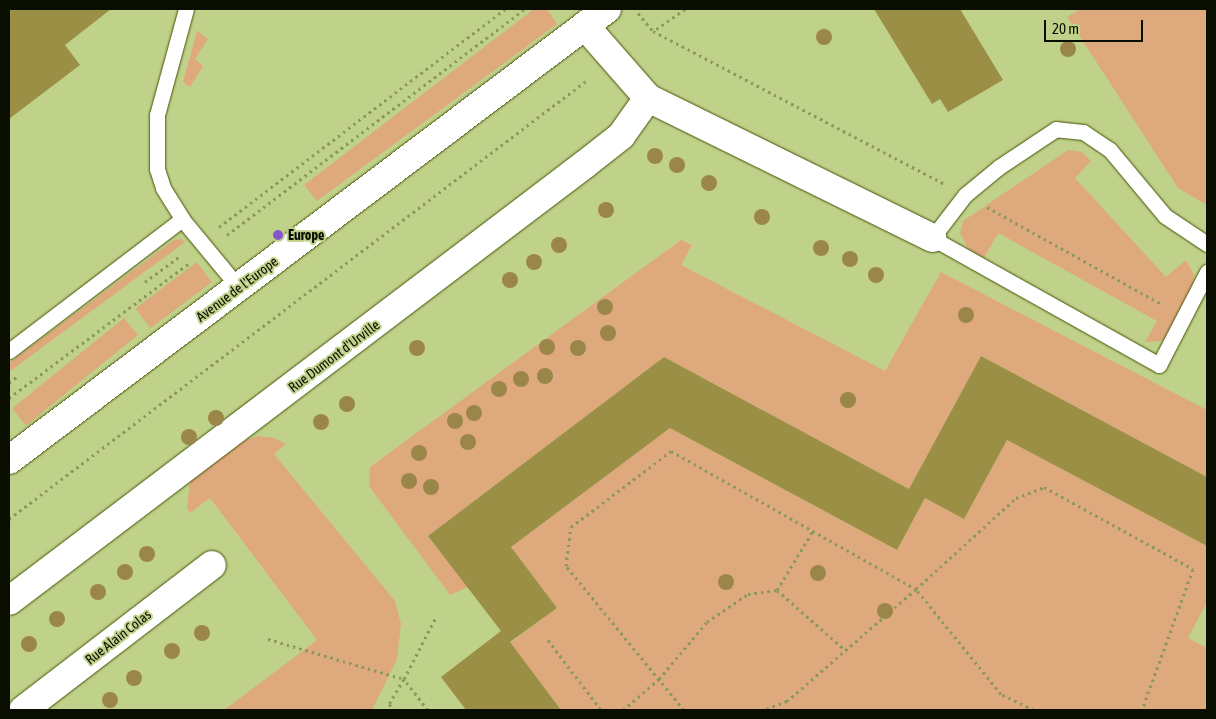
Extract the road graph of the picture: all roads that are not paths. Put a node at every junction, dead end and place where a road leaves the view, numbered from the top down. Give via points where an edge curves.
1 (186, 9) edge
2 (607, 9) edge
3 (585, 26) junction
4 (648, 98) junction
5 (182, 219) junction
6 (932, 238) junction
7 (1207, 244) edge
8 (1207, 272) edge
9 (239, 288) junction
10 (9, 350) edge
11 (9, 460) edge
12 (212, 565) dead end
13 (9, 601) edge
14 (23, 710) edge

1 - 5 lane via 157,116 157,169 163,188
2 - 3 street, Avenue de l'Europe
3 - 4 street
3 - 9 street, Avenue de l'Europe
4 - 6 street
4 - 13 street, Rue Dumont d'Urville via 621,136
5 - 9 lane
5 - 10 lane
6 - 7 lane via 965,195 999,167 1056,129 1083,132 1110,150 1165,216
6 - 8 lane via 1159,366
9 - 11 street, Avenue de l'Europe
12 - 14 street, Rue Alain Colas

